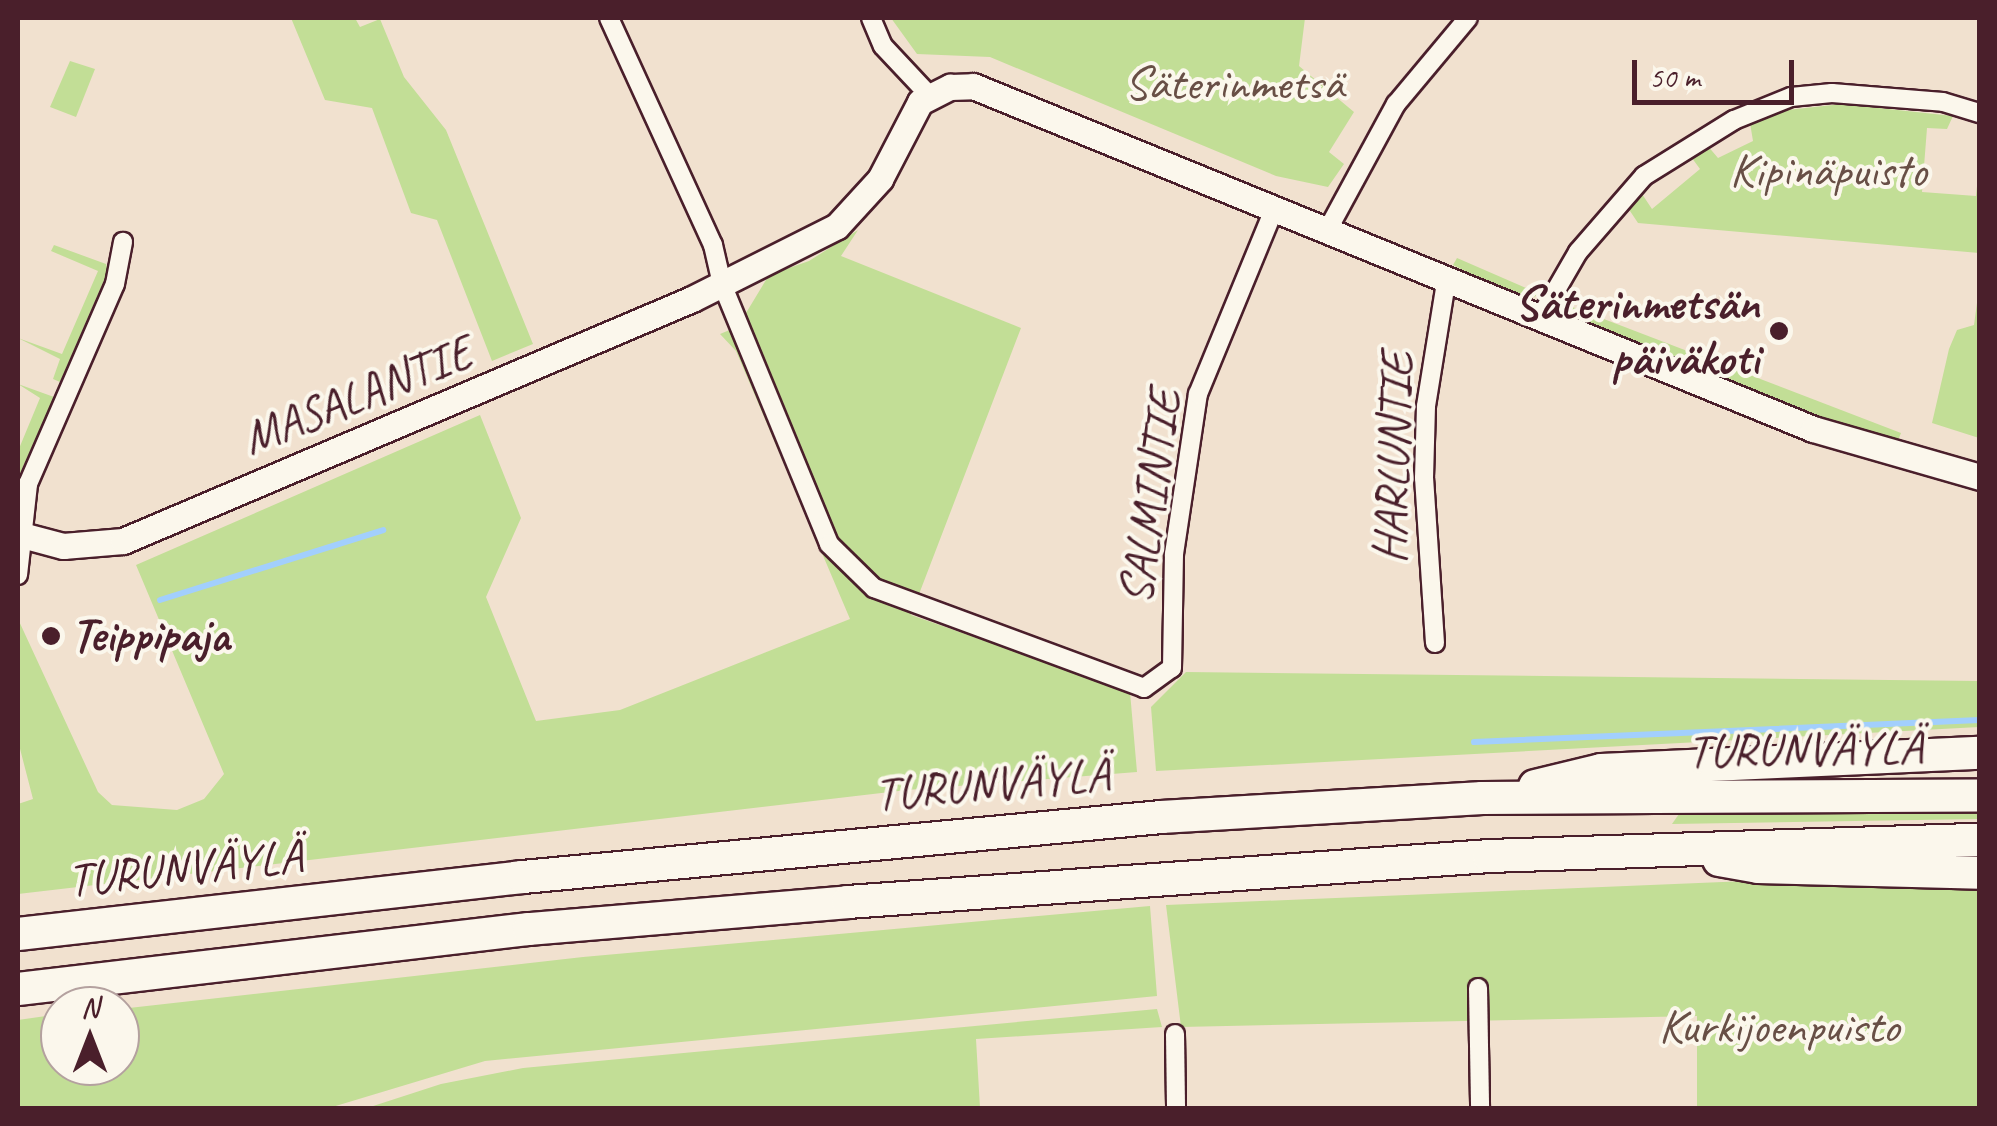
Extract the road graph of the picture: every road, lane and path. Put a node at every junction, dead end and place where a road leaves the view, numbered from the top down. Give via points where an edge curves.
1 (609, 18) edge
2 (871, 18) edge
3 (1468, 18) edge
4 (928, 94) junction
5 (1980, 114) edge
6 (1274, 210) junction
7 (1327, 231) junction
8 (123, 242) dead end
9 (1448, 277) junction
10 (722, 284) junction
11 (1540, 316) junction
12 (1980, 476) edge
13 (20, 535) edge
14 (18, 575) edge
15 (1435, 644) dead end
16 (1980, 753) edge
17 (1980, 795) edge
18 (1482, 798) junction
19 (1980, 840) edge
20 (1660, 848) junction
21 (1980, 872) edge
22 (18, 934) edge
23 (1478, 988) dead end
24 (18, 989) edge
25 (1175, 1034) dead end
26 (1176, 1108) edge
27 (1480, 1108) edge

1 - 10 street via 713,245
2 - 4 street via 883,46
3 - 7 street via 1396,104
4 - 6 street via 973,86 992,92
4 - 10 street, MASALANTIE via 908,116 880,179 858,207 810,242
5 - 11 street via 1943,102 1832,93 1790,97 1734,120 1644,176 1578,252
6 - 7 street
6 - 10 street, SALMINTIE via 1198,394 1174,554 1172,668 1144,688 874,588 829,544
7 - 9 street
8 - 13 street via 116,284 28,484
9 - 11 street
9 - 15 street, HARLUNTIE via 1426,406
10 - 13 street, MASALANTIE via 123,541 74,547
11 - 12 street via 1814,428
13 - 14 street
16 - 18 highway via 1602,770
17 - 18 highway, TURUNVÄYLÄ
18 - 22 highway, TURUNVÄYLÄ via 841,845
19 - 20 highway, TURUNVÄYLÄ
20 - 21 highway via 1758,867
20 - 24 highway, TURUNVÄYLÄ via 569,926
23 - 27 street
25 - 26 street

